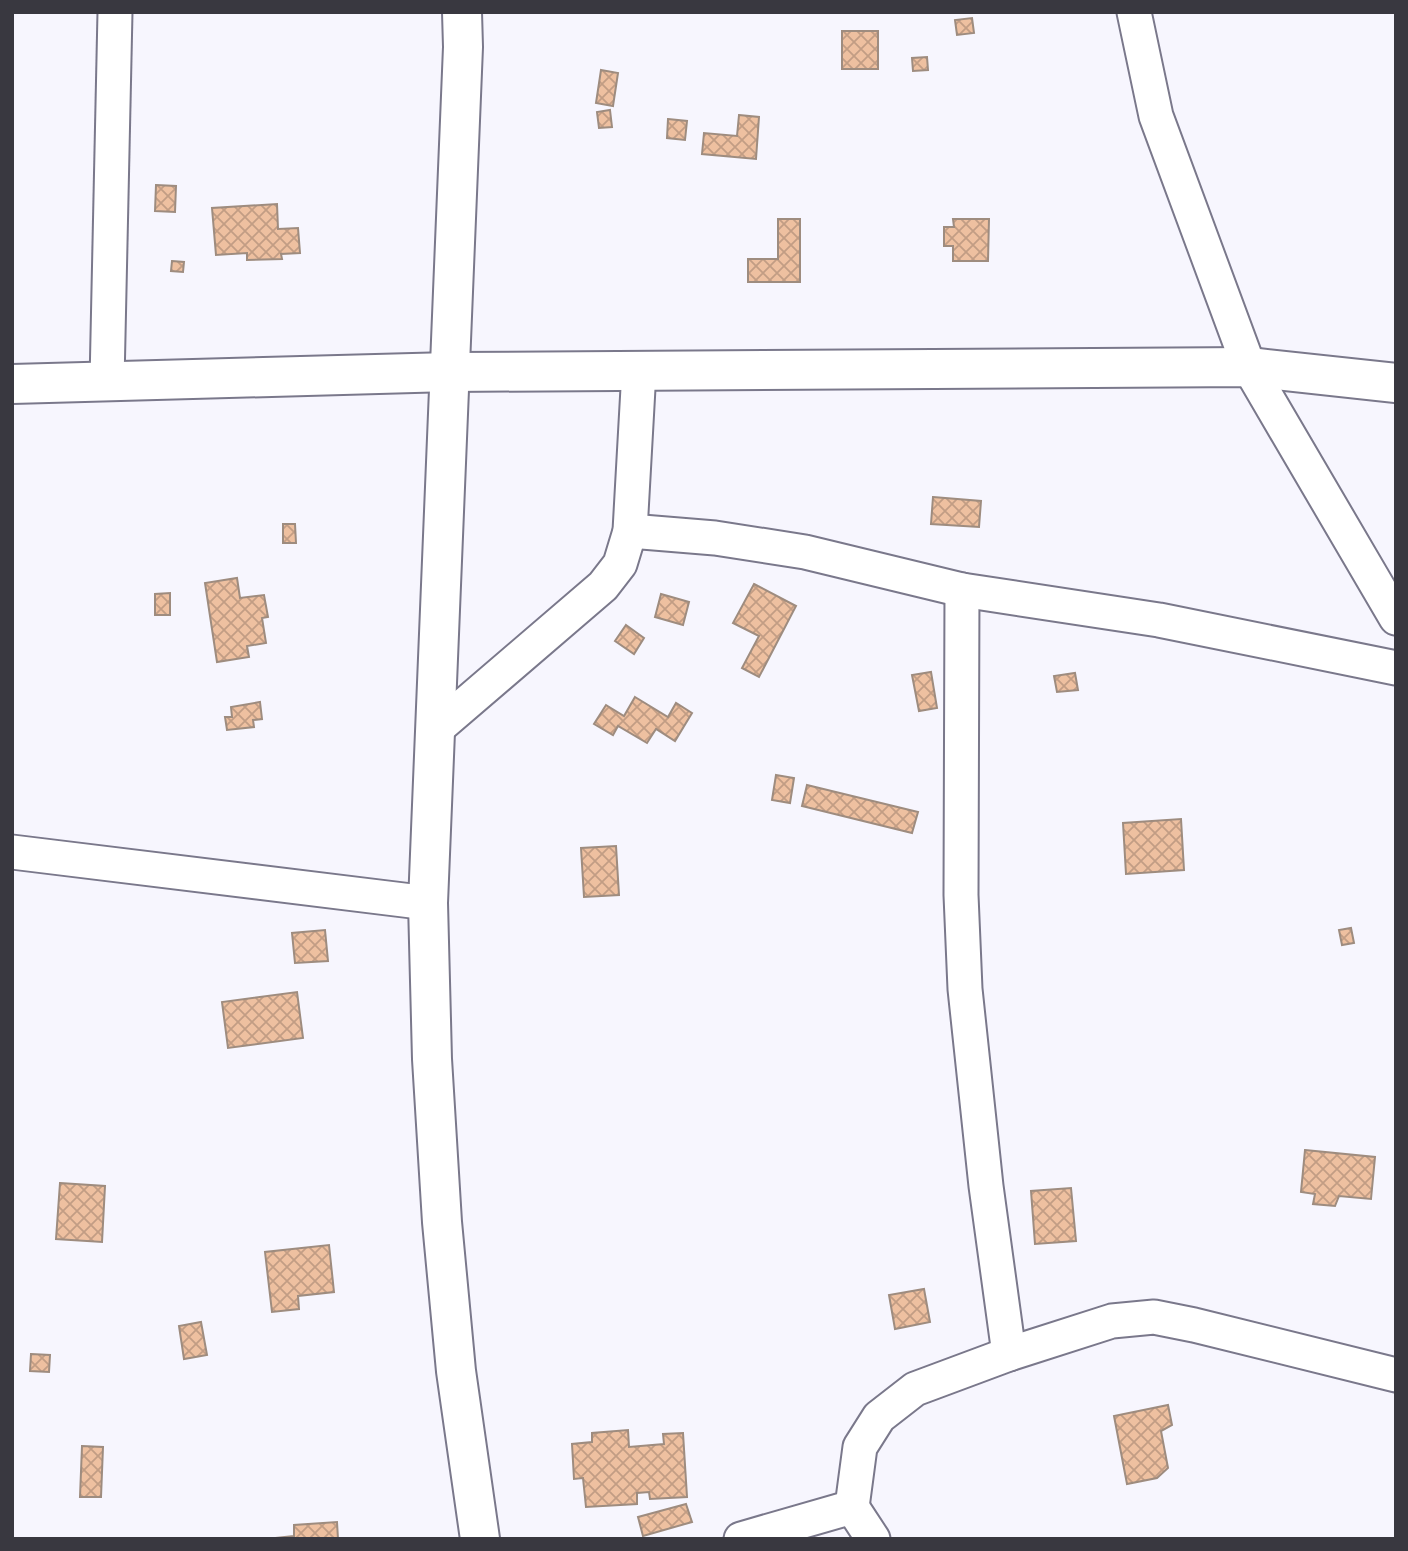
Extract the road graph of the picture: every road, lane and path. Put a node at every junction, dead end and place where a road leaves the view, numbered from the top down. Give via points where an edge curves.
1 (115, 12) edge
2 (462, 12) edge
3 (1134, 12) edge
4 (1249, 367) junction
5 (639, 370) junction
6 (450, 372) junction
7 (107, 382) junction
8 (1396, 383) edge
9 (12, 384) edge
10 (630, 531) junction
11 (962, 590) junction
12 (1396, 618) edge
13 (1396, 668) edge
14 (435, 731) junction
15 (12, 852) edge
16 (428, 904) junction
17 (1009, 1354) junction
18 (1396, 1376) edge
19 (852, 1507) junction
20 (480, 1539) edge
21 (741, 1539) edge
22 (873, 1539) edge

1 - 7 street
2 - 6 street
3 - 4 street via 1156,116
4 - 5 street
4 - 8 street
4 - 12 street
5 - 6 street
5 - 10 street
6 - 7 street
6 - 14 street
7 - 9 street
10 - 11 street via 804,552
10 - 14 street via 620,564 603,586
11 - 13 street via 1159,620
11 - 17 street via 965,989 985,1186
14 - 16 street
15 - 16 street
16 - 20 street via 442,1222 456,1371
17 - 18 street via 1112,1321 1154,1317
17 - 19 street via 915,1389 879,1417 860,1447
19 - 21 street
19 - 22 street

